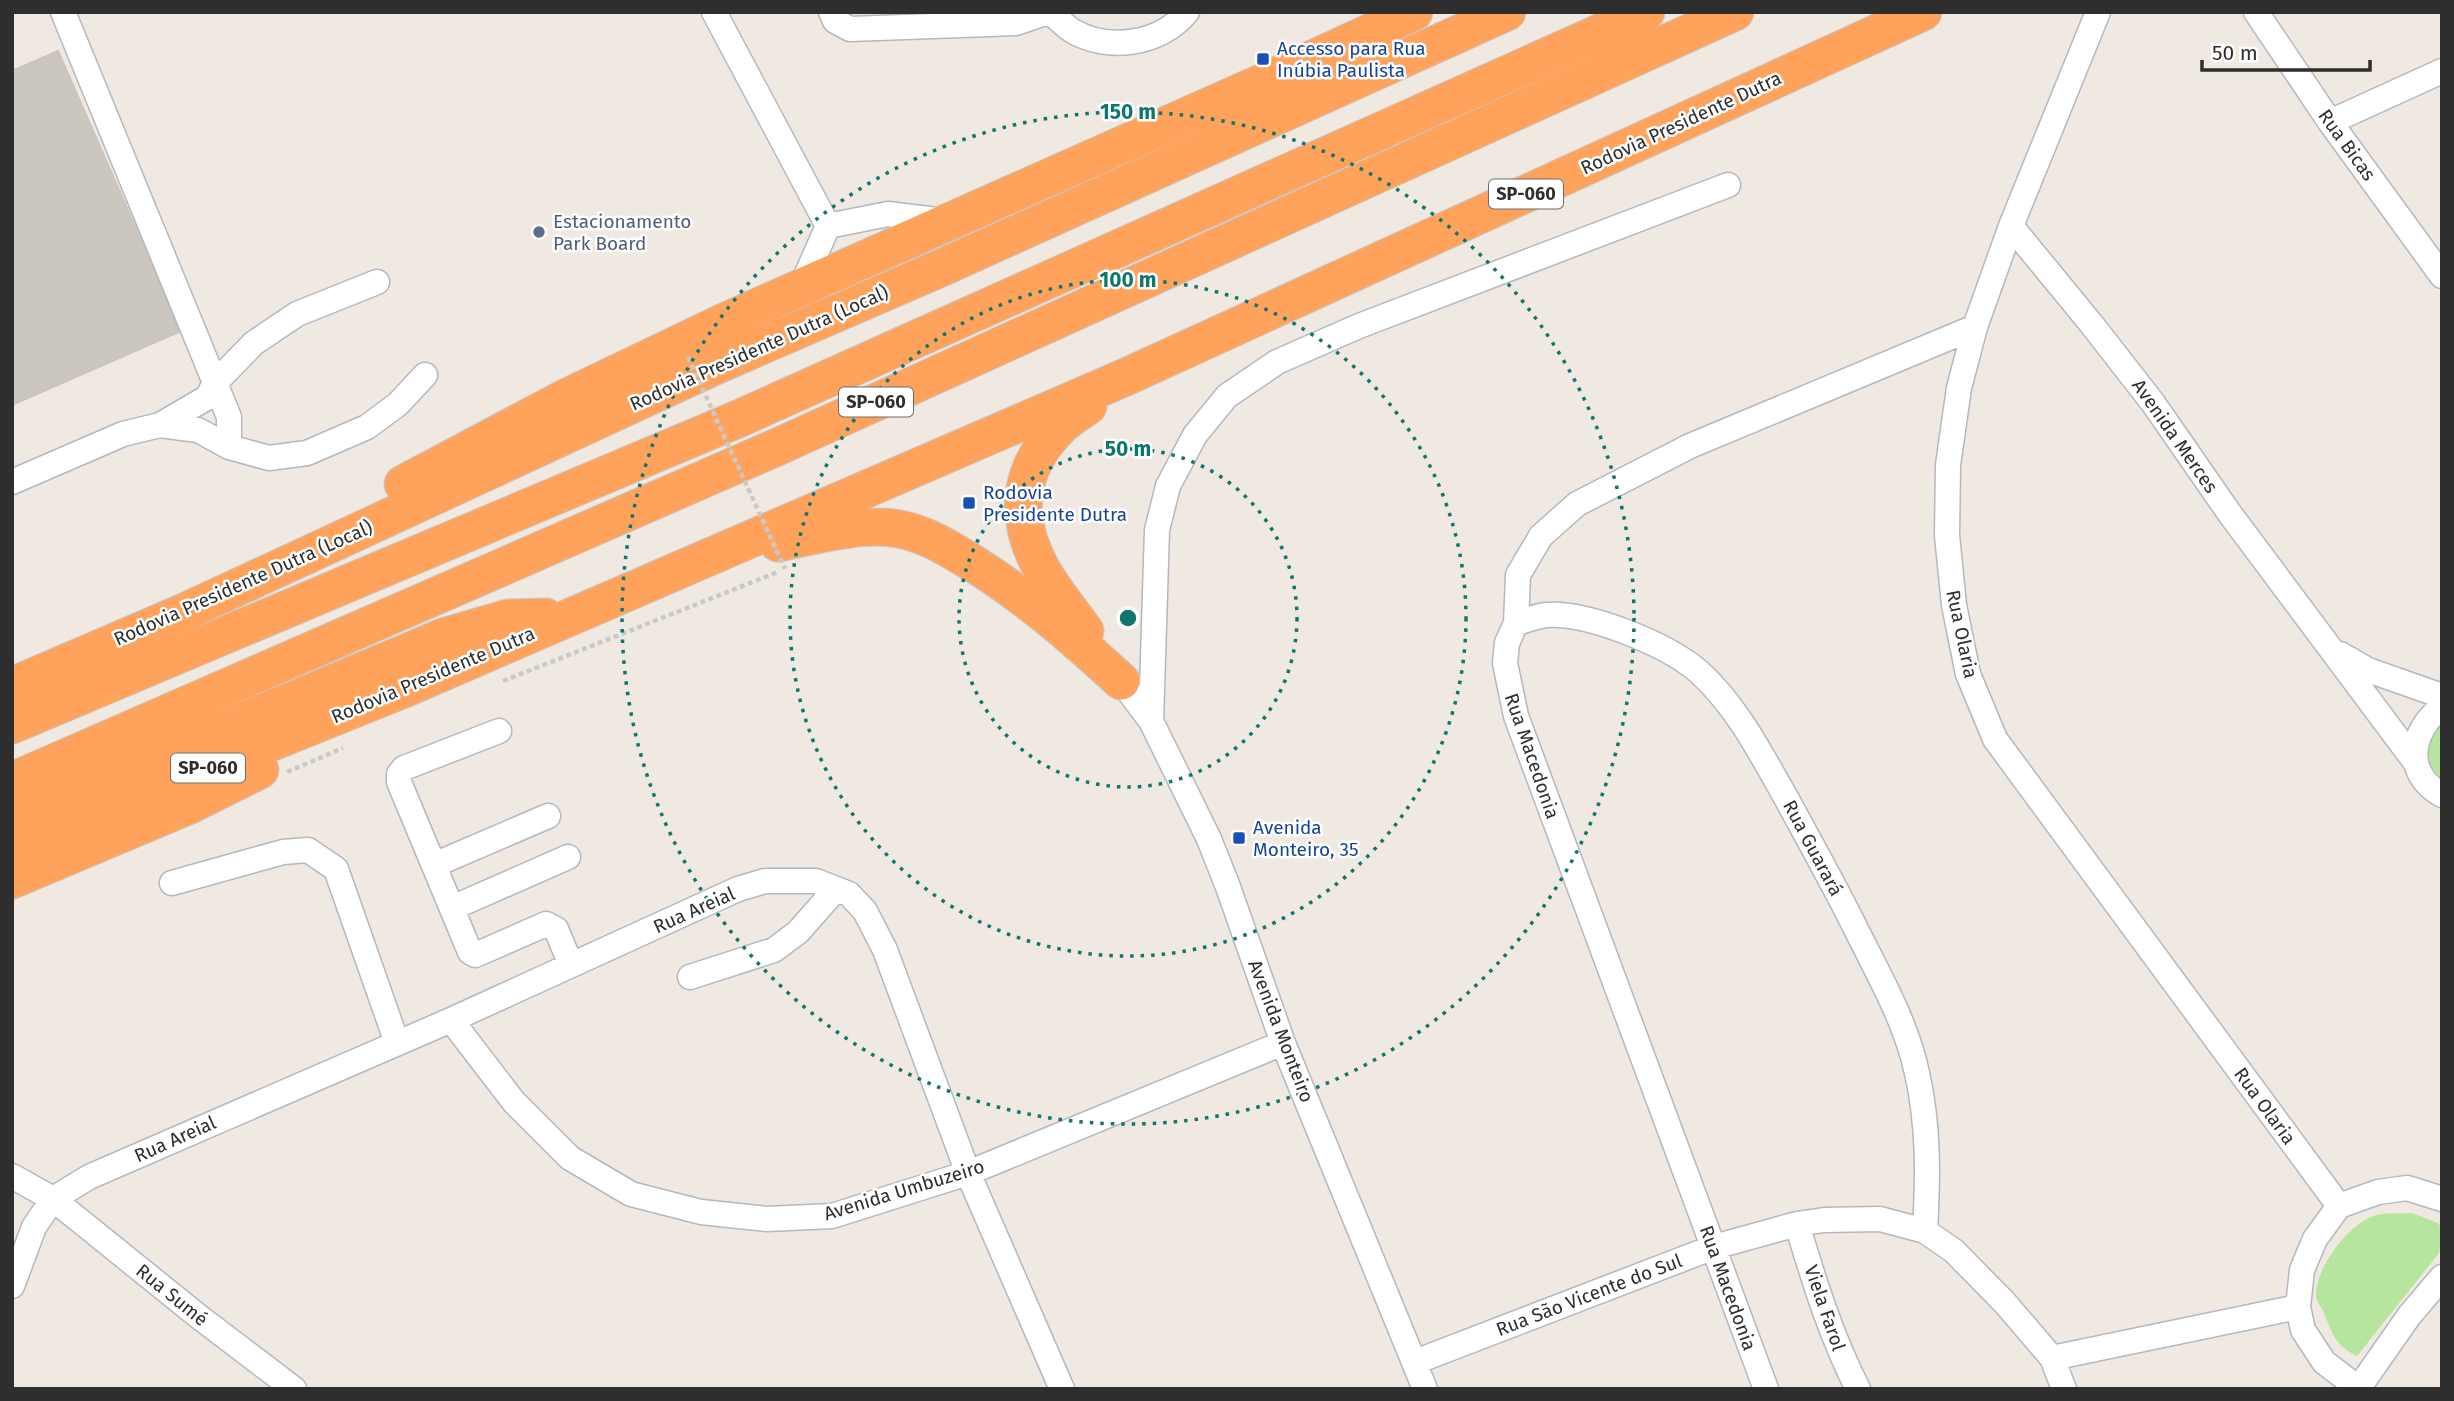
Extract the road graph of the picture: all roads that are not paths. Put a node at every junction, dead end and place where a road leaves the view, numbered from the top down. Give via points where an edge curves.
1 (63, 12) edge
2 (714, 12) edge
3 (831, 12) edge
4 (1049, 12) edge
5 (1187, 12) edge
6 (1414, 12) edge
7 (1507, 12) edge
8 (1646, 12) edge
9 (1735, 12) edge
10 (1923, 12) edge
11 (2098, 12) edge
12 (2256, 12) edge
13 (2442, 71) edge
14 (2330, 122) junction
15 (1728, 185) dead end
16 (947, 222) junction
17 (828, 226) junction
18 (2011, 226) junction
19 (2442, 276) edge
20 (377, 282) dead end
21 (801, 287) junction
22 (1975, 327) junction
23 (425, 375) dead end
24 (1128, 376) junction
25 (214, 384) junction
26 (160, 425) junction
27 (229, 447) junction
28 (12, 482) edge
29 (720, 554) junction
30 (182, 612) junction
31 (576, 616) junction
32 (1516, 623) junction
33 (2333, 650) junction
34 (1121, 681) junction
35 (12, 686) edge
36 (404, 689) junction
37 (2442, 696) edge
38 (2442, 707) edge
39 (1151, 721) junction
40 (12, 725) edge
41 (499, 731) dead end
42 (2416, 763) junction
43 (12, 781) edge
44 (2442, 795) edge
45 (548, 816) dead end
46 (12, 818) edge
47 (12, 847) edge
48 (568, 858) dead end
49 (434, 864) junction
50 (12, 880) edge
51 (172, 883) dead end
52 (836, 889) junction
53 (452, 908) junction
54 (571, 965) junction
55 (690, 977) dead end
56 (451, 1020) junction
57 (397, 1043) junction
58 (1283, 1043) junction
59 (968, 1173) junction
60 (12, 1176) edge
61 (53, 1199) junction
62 (2442, 1199) edge
63 (2339, 1206) junction
64 (1797, 1224) junction
65 (1925, 1231) junction
66 (1714, 1247) junction
67 (2442, 1277) edge
68 (12, 1286) edge
69 (2298, 1307) junction
70 (2052, 1358) junction
71 (1415, 1362) junction
72 (294, 1389) edge
73 (1062, 1389) edge
74 (1425, 1389) edge
75 (1766, 1389) edge
76 (1858, 1389) edge
77 (2064, 1389) edge
78 (2358, 1389) edge

1 - 25 street
2 - 17 street
3 - 4 street via 835,21 850,29 1016,23
4 - 5 street via 1072,30 1098,41 1127,43 1155,36
6 - 16 highway
7 - 30 highway, Rodovia Presidente Dutra (Local) via 715,366
8 - 40 highway, SP-060 via 738,419
9 - 43 highway, SP-060 via 775,448
10 - 24 highway, Rodovia Presidente Dutra / SP-060
11 - 18 street, Rua Olaria
12 - 14 street, Rua Bicas
13 - 14 street
14 - 19 street, Rua Bicas
15 - 39 street via 1359,326 1277,362 1227,396 1195,435 1168,486 1157,530
16 - 17 street via 888,215
16 - 21 highway
17 - 21 street
18 - 22 street, Rua Olaria
18 - 33 street, Avenida Merces via 2153,403
20 - 25 street via 297,314 254,344
21 - 30 highway via 565,398 307,532
22 - 32 street, Rua Macedonia via 1690,446 1577,504 1541,536 1518,575
22 - 63 street, Rua Olaria via 1959,388 1948,465 1947,535 1954,606 1968,674 1995,739
23 - 27 street via 398,404 367,427 307,453 269,458
24 - 29 highway, Rodovia Presidente Dutra / SP-060
24 - 34 highway via 1059,428 1039,452 1026,479 1021,510 1041,569
25 - 26 street via 208,397
25 - 27 street via 229,418
26 - 27 street via 198,430
26 - 28 street via 123,433
29 - 31 highway, Rodovia Presidente Dutra / SP-060
29 - 34 highway via 848,529 897,528 934,540 1014,589
30 - 35 highway, Rodovia Presidente Dutra (Local)
31 - 36 highway, Rodovia Presidente Dutra / SP-060
31 - 46 highway via 508,618 443,637
32 - 65 street, Rua Guarará via 1546,615 1584,619 1643,638 1696,670 1730,705 1827,872 1898,1014 1917,1071 1926,1125
32 - 66 street, Rua Macedonia via 1505,663 1516,716
33 - 37 street, Avenida Merces via 2378,674
33 - 42 street, Avenida Merces
34 - 39 street, Avenida Monteiro
36 - 47 highway, Rodovia Presidente Dutra / SP-060
36 - 50 highway via 190,805
38 - 42 street via 2419,731
39 - 58 street, Avenida Monteiro via 1209,839
41 - 49 street via 404,768 399,774
42 - 44 street, Avenida Merces via 2423,778
45 - 49 street
48 - 53 street
49 - 53 street
51 - 57 street via 283,852 308,850 336,869
52 - 54 street, Rua Areial via 816,881 765,881
52 - 55 street via 798,932 774,950
52 - 59 street, Rua Areial via 849,894 865,911 885,950
53 - 54 street via 475,955 546,924 556,929
54 - 56 street, Rua Areial
56 - 57 street, Rua Areial
56 - 59 street, Avenida Umbuzeiro via 513,1102 570,1158 631,1194 701,1212 754,1218 832,1216
57 - 61 street, Rua Areial via 101,1171
58 - 59 street, Avenida Umbuzeiro
58 - 71 street, Avenida Monteiro
59 - 73 street, Rua Areial
60 - 61 street, Rua Sumé
61 - 68 street via 34,1227
61 - 72 street, Rua Sumé
62 - 63 street via 2407,1188 2378,1192
63 - 69 street via 2315,1239 2302,1270
64 - 65 street, Rua São Vicente do Sul via 1880,1219
64 - 66 street, Rua São Vicente do Sul
64 - 76 street, Viela Farol via 1818,1297
65 - 70 street, Rua São Vicente do Sul via 2005,1303
66 - 71 street, Rua São Vicente do Sul
66 - 75 street, Rua Macedonia
67 - 78 street
69 - 70 street
69 - 78 street via 2303,1330 2324,1362
70 - 77 street, Rua São Vicente do Sul
71 - 74 street, Avenida Monteiro

